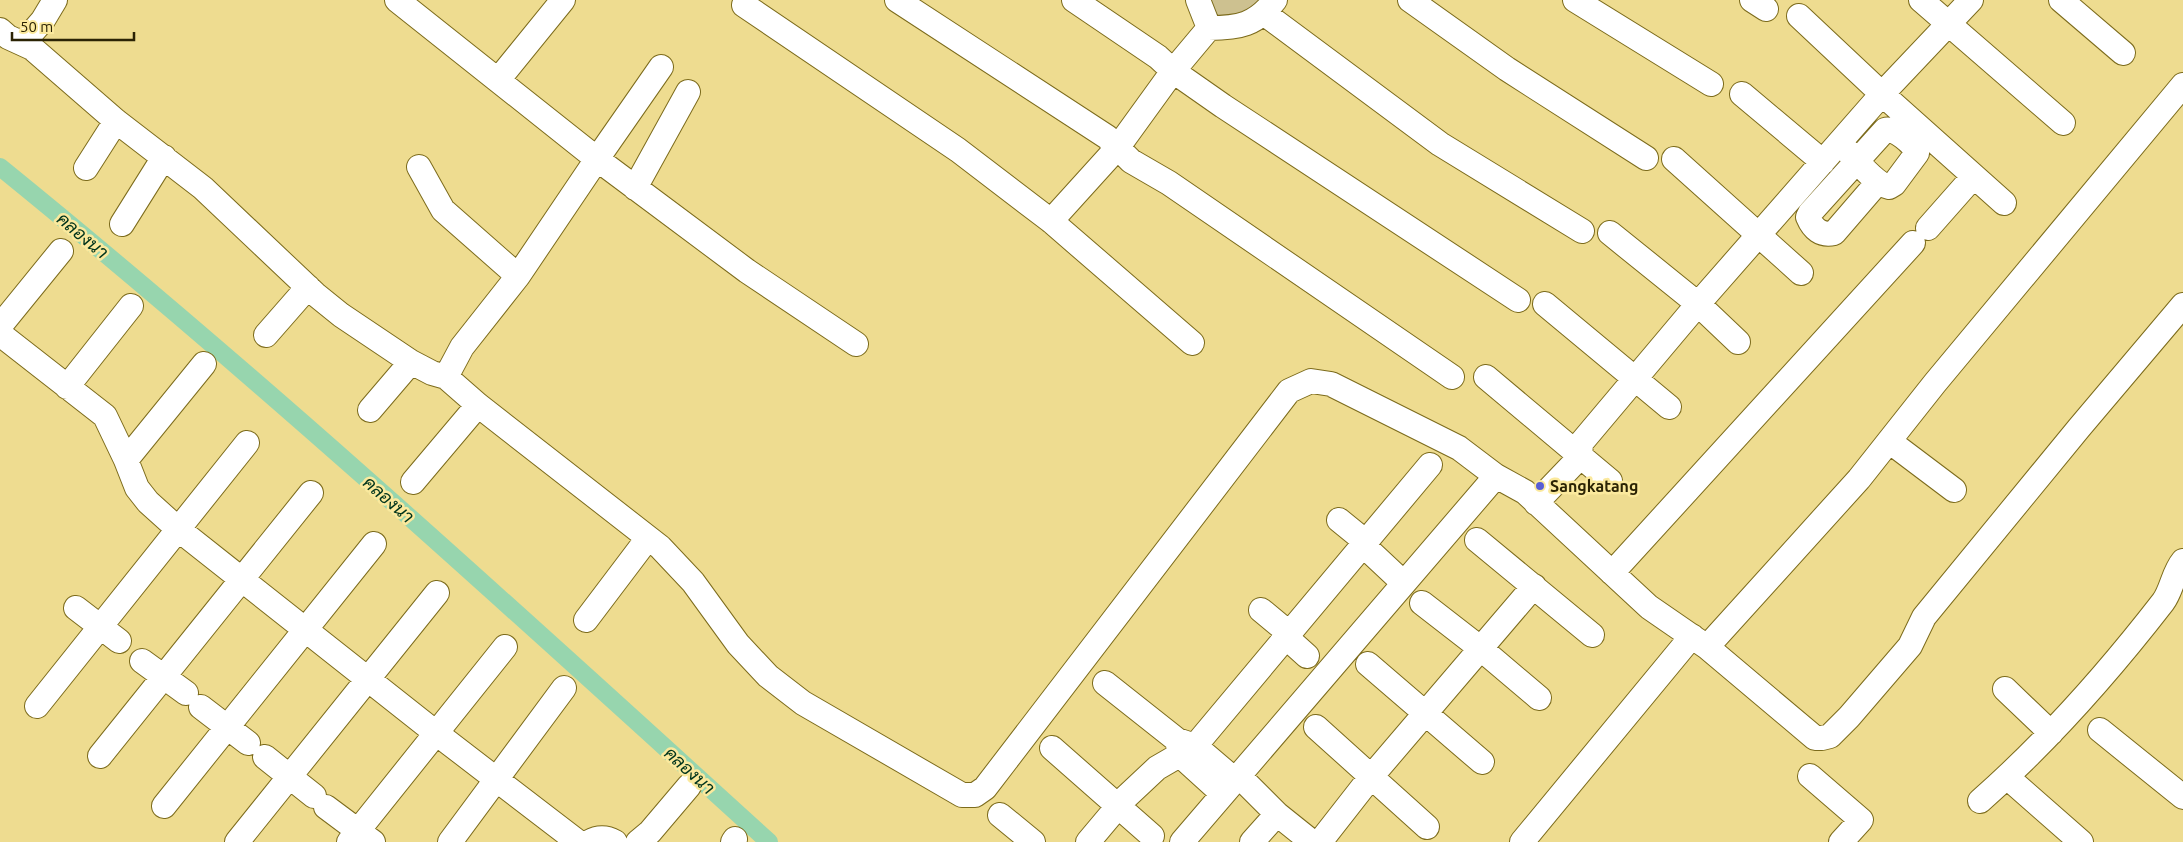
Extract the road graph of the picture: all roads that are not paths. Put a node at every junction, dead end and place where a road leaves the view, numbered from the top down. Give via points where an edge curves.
1 (55, 0) edge
2 (397, 0) edge
3 (563, 0) edge
4 (897, 0) edge
5 (1074, 0) edge
6 (1198, 0) edge
7 (1410, 0) edge
8 (1575, 0) edge
9 (1921, 0) edge
10 (1971, 0) edge
11 (2061, 0) edge
12 (744, 5) dead end
13 (1270, 7) edge
14 (1799, 16) dead end
15 (1948, 24) junction
16 (1209, 28) junction
17 (0, 30) edge
18 (23, 43) junction
19 (2123, 53) dead end
20 (661, 67) dead end
21 (1173, 71) junction
22 (498, 80) junction
23 (1711, 84) dead end
24 (2183, 85) edge
25 (688, 92) dead end
26 (1742, 94) dead end
27 (1882, 94) junction
28 (116, 121) junction
29 (2063, 124) dead end
30 (1840, 143) junction
31 (1118, 147) junction
32 (164, 157) junction
33 (1646, 158) dead end
34 (597, 159) junction
35 (1674, 159) dead end
36 (1858, 161) junction
37 (1823, 162) junction
38 (419, 166) dead end
39 (86, 168) dead end
40 (1974, 177) junction
41 (1878, 182) junction
42 (635, 188) junction
43 (2004, 203) dead end
44 (1051, 221) junction
45 (122, 224) dead end
46 (1582, 231) dead end
47 (1610, 233) dead end
48 (1760, 235) junction
49 (61, 250) dead end
50 (1802, 273) dead end
51 (518, 276) junction
52 (308, 287) junction
53 (1518, 300) dead end
54 (1545, 304) dead end
55 (1698, 304) junction
56 (2183, 305) edge
57 (131, 306) dead end
58 (0, 326) edge
59 (0, 334) edge
60 (266, 335) dead end
61 (1738, 342) dead end
62 (1192, 343) dead end
63 (856, 344) dead end
64 (411, 362) junction
65 (204, 364) dead end
66 (446, 377) junction
67 (1452, 377) dead end
68 (1486, 377) dead end
69 (1636, 378) junction
70 (67, 387) junction
71 (478, 405) junction
72 (1669, 407) dead end
73 (370, 410) dead end
74 (1889, 441) junction
75 (247, 443) dead end
76 (1576, 449) junction
77 (126, 460) junction
78 (1430, 465) dead end
79 (1496, 476) junction
80 (1610, 481) dead end
81 (413, 482) dead end
82 (1954, 490) dead end
83 (310, 493) dead end
84 (1530, 498) junction
85 (1339, 520) dead end
86 (178, 529) junction
87 (648, 538) junction
88 (1477, 540) dead end
89 (374, 544) dead end
90 (1365, 544) junction
91 (2183, 561) edge
92 (1612, 573) junction
93 (1395, 575) dead end
94 (242, 579) junction
95 (1534, 586) junction
96 (437, 592) dead end
97 (1422, 603) dead end
98 (76, 608) dead end
99 (1261, 610) dead end
100 (586, 620) dead end
101 (100, 627) junction
102 (306, 630) junction
103 (1592, 635) dead end
104 (1288, 636) junction
105 (119, 641) dead end
106 (1699, 642) junction
107 (505, 647) dead end
108 (1480, 648) junction
109 (1307, 656) dead end
110 (142, 661) dead end
111 (1368, 664) dead end
112 (163, 677) junction
113 (368, 679) junction
114 (1105, 683) dead end
115 (564, 688) dead end
116 (2005, 689) dead end
117 (1539, 698) dead end
118 (37, 706) dead end
119 (1424, 714) junction
120 (1316, 727) dead end
121 (227, 728) junction
122 (2100, 730) dead end
123 (436, 733) junction
124 (2051, 733) junction
125 (1184, 747) junction
126 (1052, 748) dead end
127 (100, 756) dead end
128 (1482, 762) dead end
129 (1810, 776) dead end
130 (289, 777) junction
131 (2007, 777) junction
132 (1370, 778) junction
133 (496, 779) junction
134 (1231, 785) junction
135 (689, 786) dead end
136 (2183, 797) edge
137 (1980, 801) dead end
138 (164, 806) dead end
139 (1118, 806) junction
140 (1000, 815) dead end
141 (1265, 827) edge
142 (1427, 827) dead end
143 (1152, 836) dead end
144 (360, 838) edge
145 (460, 839) edge
146 (237, 842) edge
147 (578, 842) edge
148 (589, 842) edge
149 (615, 842) edge
150 (638, 842) edge
151 (1033, 842) edge
152 (1088, 842) edge
153 (1182, 842) edge
154 (1312, 842) edge
155 (1320, 842) edge
156 (1522, 842) edge
157 (1841, 842) edge
158 (2081, 842) edge

1 - 18 street
2 - 22 street
3 - 22 street
4 - 31 street
5 - 21 street via 1158,57
6 - 16 street
7 - 33 street via 1507,69
8 - 23 street
9 - 15 street
10 - 15 street
11 - 19 street
12 - 44 street via 958,150
13 - 16 street via 1237,28
13 - 46 street via 1440,144
14 - 27 street
15 - 27 street
15 - 29 street
16 - 21 street
17 - 18 street
18 - 28 street
20 - 34 street
21 - 31 street
21 - 53 street
22 - 34 street
24 - 74 street
25 - 42 street
26 - 37 street
27 - 30 street
27 - 40 street
28 - 32 street
28 - 39 street
30 - 36 street
30 - 37 street
31 - 44 street
31 - 67 street via 1131,161 1169,183
32 - 45 street
32 - 52 street via 203,188
34 - 42 street
34 - 51 street
35 - 48 street
36 - 41 street
36 - 41 street via 1888,129 1915,148 1917,153 1894,184 1889,187
36 - 41 street via 1810,213 1808,217 1819,232 1826,235 1834,233
37 - 48 street
38 - 51 street via 443,210
40 - 43 street
40 - 92 street
42 - 63 street via 747,271
44 - 62 street
47 - 55 street
48 - 50 street
48 - 55 street
49 - 58 street
51 - 66 street via 462,347
52 - 60 street
52 - 64 street via 341,315
54 - 69 street
55 - 61 street
55 - 69 street
56 - 106 street via 1924,617 1910,646 1830,736 1815,738
57 - 70 street
59 - 70 street
64 - 66 street
64 - 73 street
65 - 77 street
66 - 71 street
68 - 76 street
69 - 72 street
69 - 76 street
70 - 77 street via 104,416
71 - 81 street
71 - 87 street
74 - 82 street
74 - 106 street via 1859,479
75 - 86 street
76 - 80 street
76 - 84 street
77 - 86 street via 137,488
78 - 90 street
79 - 84 street
79 - 87 street via 1459,448 1331,384 1311,381 1289,391 985,788 975,795 962,795 803,702 768,676 738,644 693,582
79 - 134 street
83 - 94 street
84 - 92 street
85 - 90 street
86 - 94 street
86 - 101 street
87 - 100 street
88 - 95 street
89 - 102 street
90 - 93 street
90 - 104 street
91 - 124 street via 2165,600 2080,704
92 - 106 street via 1650,607
94 - 102 street
94 - 112 street
95 - 103 street
95 - 108 street
96 - 113 street
97 - 108 street
98 - 101 street
99 - 104 street
101 - 105 street
101 - 118 street
102 - 113 street
102 - 121 street
104 - 109 street
104 - 125 street
106 - 156 street
107 - 123 street
108 - 117 street
108 - 119 street
110 - 112 street
111 - 119 street
112 - 121 street
112 - 127 street
113 - 123 street
113 - 130 street
114 - 125 street
115 - 133 street
116 - 124 street
119 - 128 street
119 - 132 street
120 - 132 street
121 - 130 street
121 - 138 street
122 - 136 street
123 - 133 street
123 - 144 street
124 - 131 street
125 - 134 street
125 - 139 street
126 - 139 street
129 - 157 street via 1861,820
130 - 144 street
130 - 146 street
131 - 137 street
131 - 158 street
132 - 142 street
132 - 155 street
133 - 145 street
133 - 147 street
134 - 141 street
134 - 153 street
135 - 150 street
139 - 143 street
139 - 152 street
140 - 151 street
141 - 154 street
148 - 149 street via 600,838

